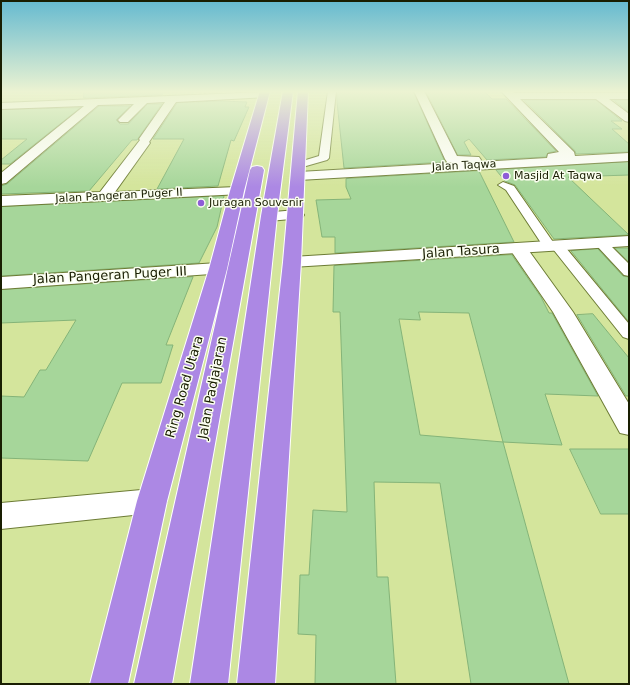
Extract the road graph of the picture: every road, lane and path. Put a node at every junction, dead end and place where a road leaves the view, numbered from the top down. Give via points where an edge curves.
1 (70, 123) edge
2 (157, 123) edge
3 (258, 123) edge
4 (261, 123) edge
5 (283, 123) edge
6 (301, 123) edge
7 (328, 123) edge
8 (435, 123) edge
9 (537, 123) edge
10 (629, 158) edge
11 (299, 170) junction
12 (1, 180) edge
13 (502, 185) dead end
14 (237, 191) junction
15 (104, 197) junction
16 (1, 202) edge
17 (296, 215) junction
18 (269, 216) junction
19 (629, 241) edge
20 (601, 243) junction
21 (553, 246) junction
22 (518, 248) junction
23 (292, 262) junction
24 (218, 269) junction
25 (629, 272) edge
26 (1, 282) edge
27 (629, 334) edge
28 (629, 426) edge
29 (152, 501) junction
30 (1, 516) edge
31 (109, 684) edge
32 (153, 684) edge
33 (209, 684) edge
34 (256, 684) edge

1 - 12 street
2 - 15 street
3 - 14 highway, Ring Road Utara
4 - 32 highway, Jalan Padjajaran
5 - 18 highway
6 - 11 highway
7 - 11 lane via 324,158
8 - 9 street via 452,159 569,155
10 - 11 street, Jalan Taqwa
11 - 17 highway
13 - 21 lane via 510,188
14 - 15 street, Jalan Pangeran Puger II
14 - 24 highway, Ring Road Utara
15 - 16 street, Jalan Pangeran Puger II
17 - 18 street
17 - 23 highway
18 - 33 highway
19 - 20 street, Jalan Tasura
20 - 21 street, Jalan Tasura
20 - 25 lane
21 - 22 street, Jalan Tasura
21 - 27 lane
22 - 23 street, Jalan Tasura
22 - 28 street via 539,274
23 - 34 highway
24 - 26 street, Jalan Pangeran Puger III
24 - 29 highway, Ring Road Utara
29 - 30 street
29 - 31 highway, Ring Road Utara

